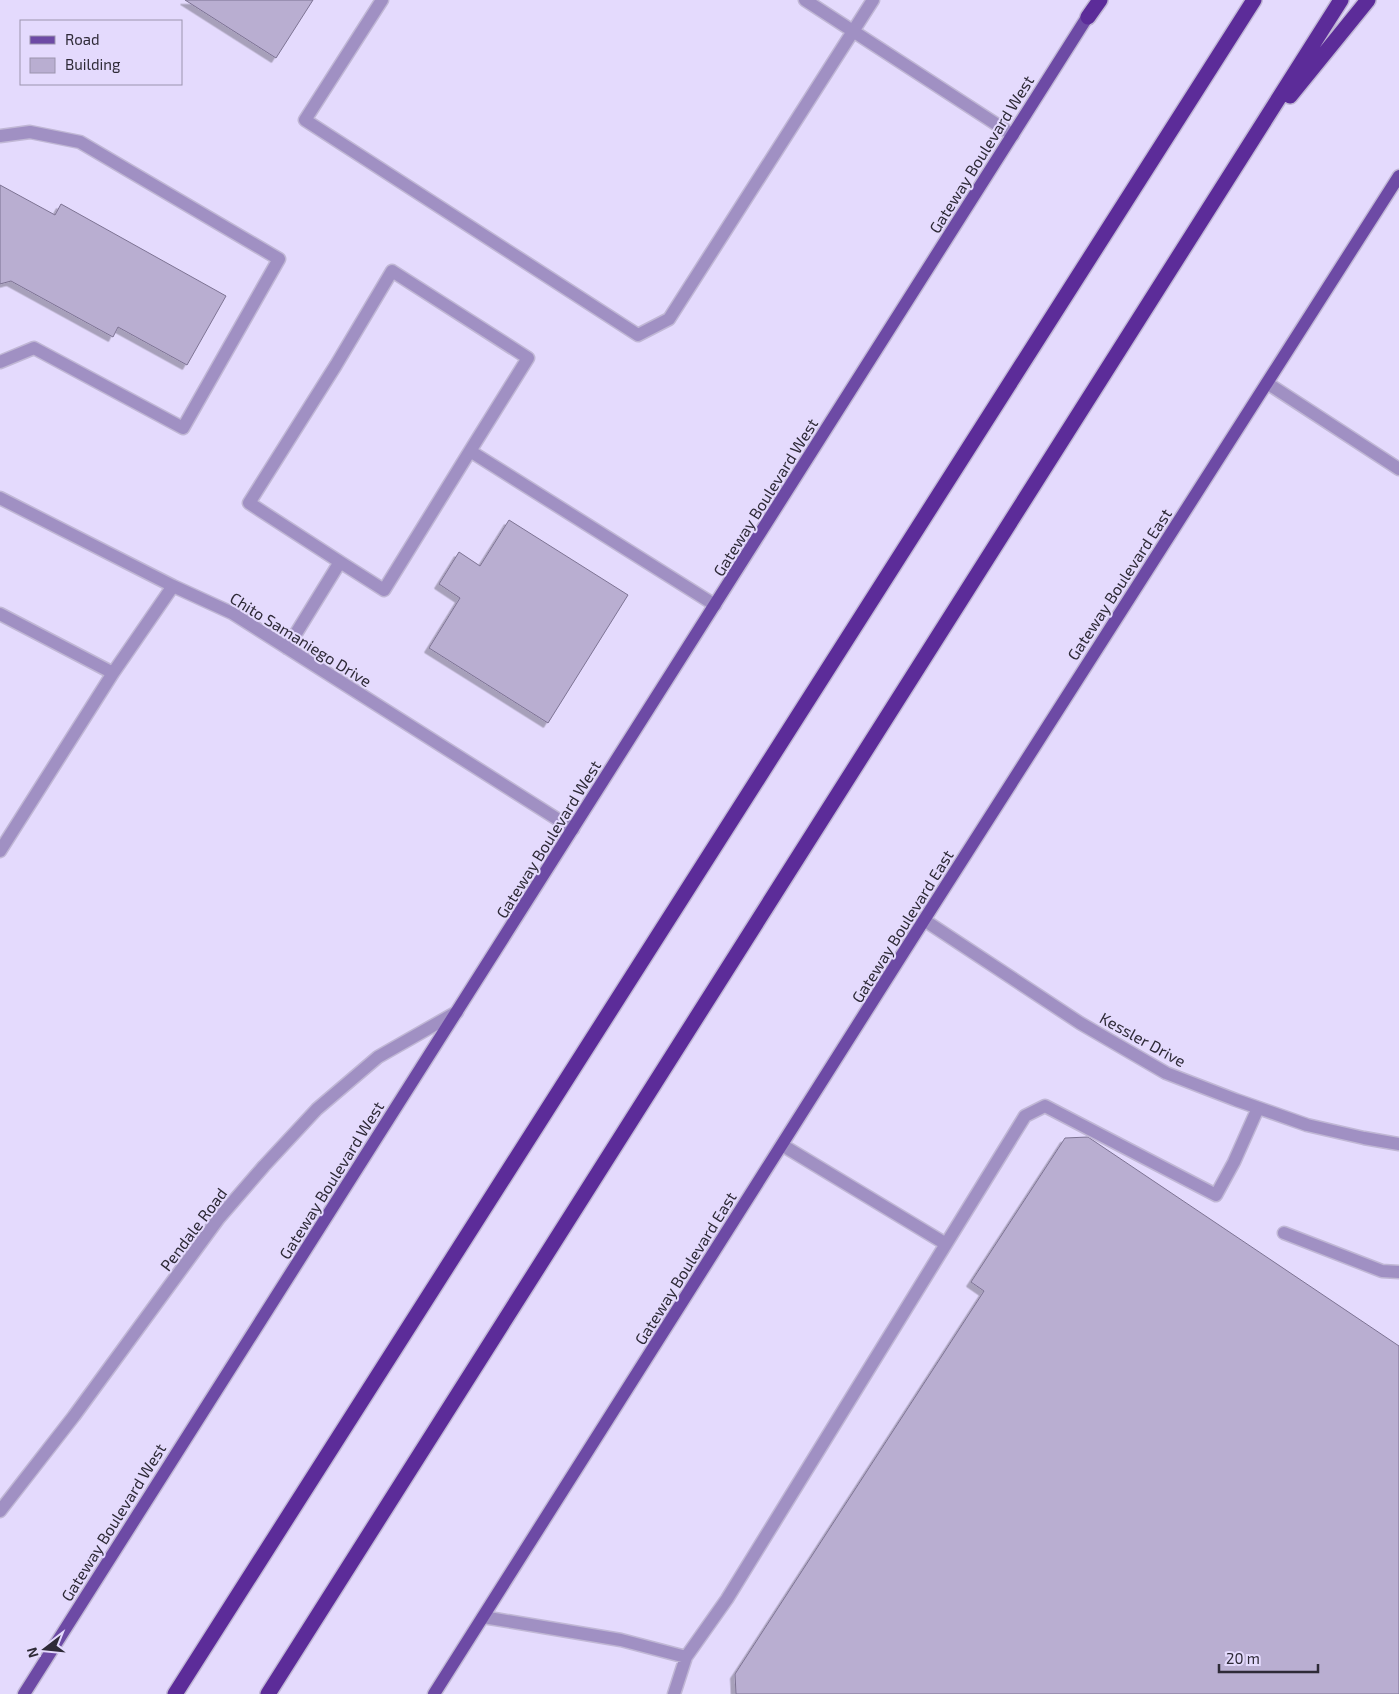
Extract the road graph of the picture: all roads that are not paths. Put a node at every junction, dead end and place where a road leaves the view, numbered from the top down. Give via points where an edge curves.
1 (382, 0) edge
2 (805, 0) edge
3 (873, 0) edge
4 (1099, 0) edge
5 (1254, 0) edge
6 (1341, 0) edge
7 (1368, 0) edge
8 (1088, 17) joint
9 (853, 31) junction
10 (1013, 135) junction
11 (0, 136) edge
12 (1245, 151) junction
13 (1399, 176) edge
14 (0, 362) edge
15 (1267, 383) junction
16 (470, 451) junction
17 (1399, 469) edge
18 (0, 498) edge
19 (340, 562) junction
20 (173, 586) junction
21 (715, 605) junction
22 (0, 614) edge
23 (287, 648) junction
24 (113, 673) junction
25 (573, 829) junction
26 (0, 851) edge
27 (924, 920) junction
28 (457, 1012) junction
29 (1258, 1108) junction
30 (1399, 1144) edge
31 (782, 1145) junction
32 (1284, 1233) dead end
33 (946, 1244) junction
34 (1399, 1272) edge
35 (0, 1511) edge
36 (483, 1617) junction
37 (686, 1657) junction
38 (24, 1694) edge
39 (175, 1694) edge
40 (268, 1694) edge
41 (434, 1694) edge
42 (674, 1694) edge

1 - 9 street via 306,120 638,335 669,319
2 - 9 street
3 - 9 street
4 - 8 highway
5 - 39 highway
6 - 12 highway
7 - 12 highway
8 - 10 main road, Gateway Boulevard West
9 - 10 street
10 - 21 main road, Gateway Boulevard West
11 - 14 street via 30,132 80,142 279,259 183,428 34,348
12 - 40 highway
13 - 15 main road, Gateway Boulevard East
15 - 17 street
15 - 27 main road, Gateway Boulevard East
16 - 19 street via 384,590
16 - 19 street via 528,358 392,271 250,503
16 - 21 street
18 - 20 street, Chito Samaniego Drive
19 - 23 street
20 - 23 street, Chito Samaniego Drive via 232,613
20 - 24 street
21 - 25 main road, Gateway Boulevard West
22 - 24 street
23 - 25 street, Chito Samaniego Drive
24 - 26 street
25 - 28 main road, Gateway Boulevard West
27 - 29 street, Kessler Drive via 1080,1023 1166,1073
27 - 31 main road, Gateway Boulevard East
28 - 35 street, Pendale Road via 378,1057 317,1109 264,1166 219,1218
28 - 38 main road, Gateway Boulevard West
29 - 30 street, Kessler Drive via 1307,1125
29 - 33 street via 1216,1195 1045,1106 1025,1116
31 - 33 street
31 - 36 main road, Gateway Boulevard East
32 - 34 street via 1382,1271
33 - 37 street via 727,1599
36 - 37 street via 621,1640
36 - 41 main road, Gateway Boulevard East
37 - 42 street

